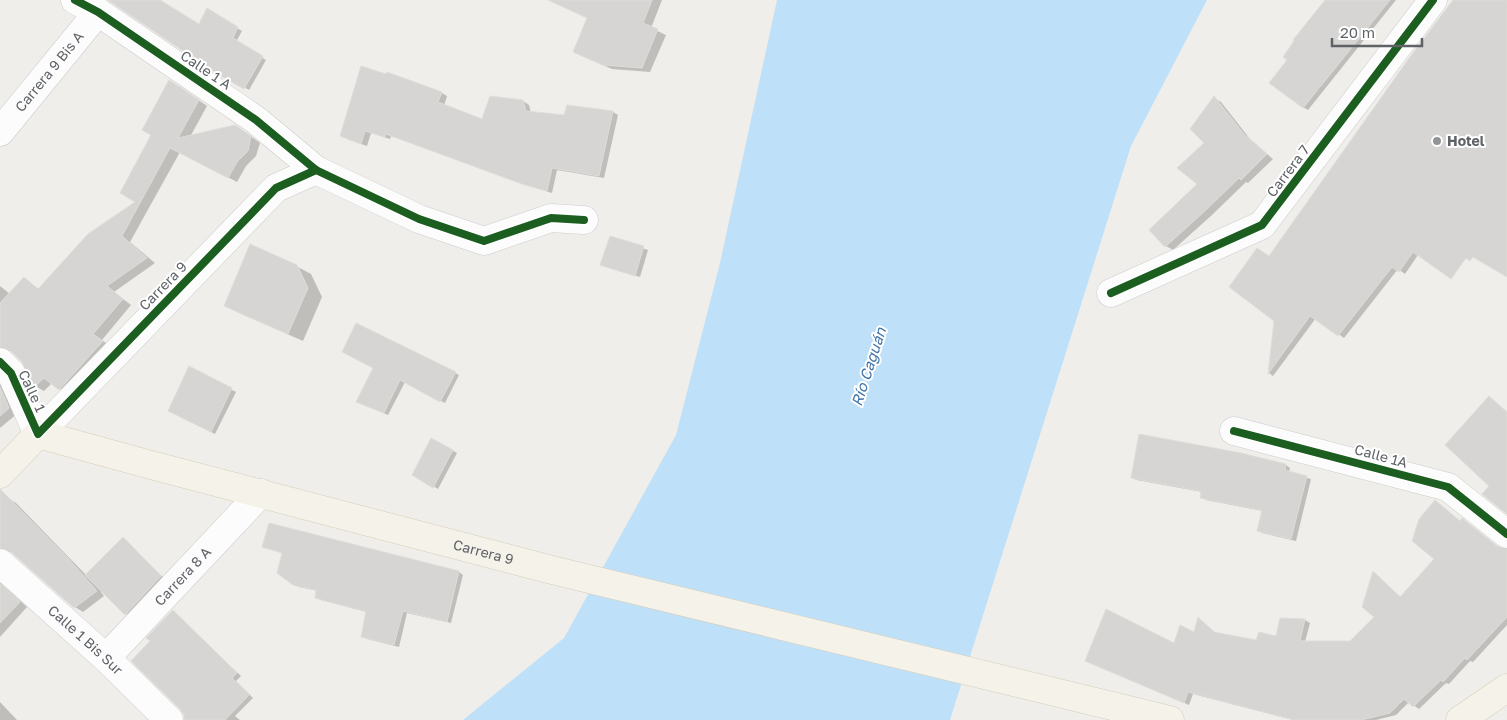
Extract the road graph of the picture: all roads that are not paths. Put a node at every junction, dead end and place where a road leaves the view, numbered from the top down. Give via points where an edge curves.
1 (1433, 0) edge
2 (86, 6) edge
3 (0, 132) edge
4 (316, 170) junction
5 (584, 220) dead end
6 (1111, 293) dead end
7 (0, 362) edge
8 (1234, 431) dead end
9 (38, 434) junction
10 (0, 474) edge
11 (260, 493) junction
12 (1507, 534) edge
13 (0, 563) edge
14 (106, 658) junction
15 (1507, 688) edge
16 (169, 720) edge
17 (1170, 720) edge
18 (1460, 720) edge

1 - 6 street, Carrera 7 via 1262,225
2 - 3 street, Carrera 9 Bis A
2 - 4 street, Calle 1 A via 256,120
4 - 5 street, Calle 1 A via 419,219 484,241 551,218
4 - 9 street, Carrera 9 via 276,188
7 - 9 street, Calle 1 via 11,373
8 - 12 street, Calle 1A via 1448,487
9 - 10 main road, Carrera 9
9 - 11 main road, Carrera 9
11 - 14 street, Carrera 8 A
11 - 17 main road, Carrera 9 via 552,570
13 - 14 street, Calle 1 Bis Sur
14 - 16 street, Calle 1 Bis Sur
15 - 18 main road

